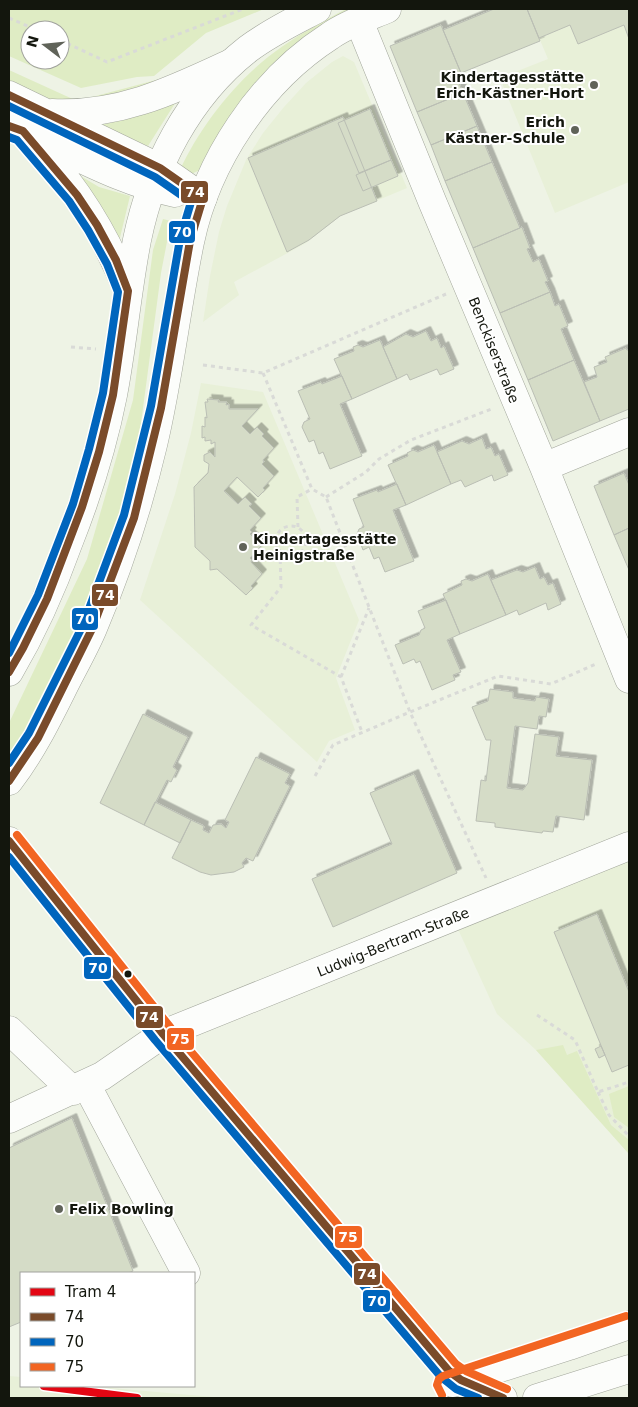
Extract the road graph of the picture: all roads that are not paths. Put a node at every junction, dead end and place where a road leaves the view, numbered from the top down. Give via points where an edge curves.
1 (317, 9) edge
2 (387, 9) edge
3 (359, 21) junction
4 (231, 63) junction
5 (9, 95) edge
6 (45, 113) junction
7 (16, 129) edge
8 (156, 178) junction
9 (203, 198) junction
10 (128, 291) junction
11 (629, 432) edge
12 (544, 467) junction
13 (9, 672) edge
14 (629, 679) edge
15 (9, 781) edge
16 (9, 841) edge
17 (629, 846) edge
18 (14, 865) edge
19 (9, 1030) edge
20 (160, 1036) junction
21 (79, 1087) junction
22 (9, 1119) edge
23 (185, 1272) edge
24 (629, 1325) edge
25 (629, 1369) edge
26 (455, 1388) edge
27 (503, 1398) edge
28 (538, 1398) edge

1 - 4 main road via 250,48
2 - 3 main road
3 - 9 main road via 332,34 284,72 236,132
3 - 12 main road, Benckiserstraße
4 - 6 main road via 143,101 88,113
4 - 8 main road via 190,112 172,140
5 - 6 main road
6 - 8 main road
7 - 8 main road via 117,175
7 - 10 main road via 44,154 77,195 116,260
8 - 9 main road
8 - 10 main road via 137,240
9 - 15 main road via 190,241 162,408 134,518 92,629 38,738
10 - 13 main road via 113,395 82,507 47,600
11 - 12 main road
12 - 14 main road, Benckiserstraße
16 - 20 main road
17 - 20 main road, Ludwig-Bertram-Straße
18 - 20 main road
19 - 21 main road
20 - 21 main road, Ludwig-Bertram-Straße via 102,1076
20 - 26 main road via 449,1371
21 - 22 main road, Ludwig-Bertram-Straße
21 - 23 main road
24 - 26 main road
25 - 28 main road
26 - 27 main road

